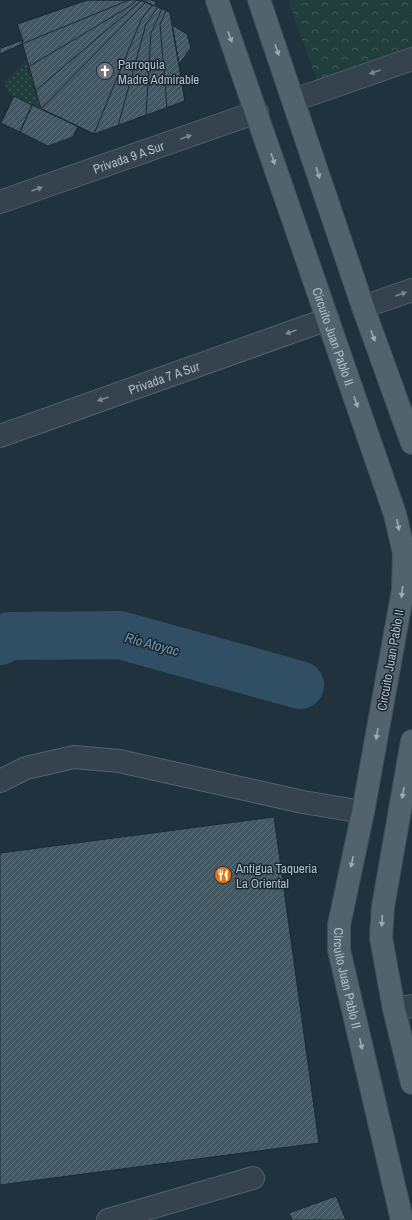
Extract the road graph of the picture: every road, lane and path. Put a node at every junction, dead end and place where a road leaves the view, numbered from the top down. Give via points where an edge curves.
1 (217, 0) edge
2 (259, 0) edge
3 (412, 59) edge
4 (294, 100) junction
5 (257, 112) junction
6 (0, 202) edge
7 (412, 290) edge
8 (363, 307) junction
9 (328, 319) junction
10 (0, 436) edge
11 (412, 443) edge
12 (412, 740) edge
13 (0, 781) edge
14 (363, 812) junction
15 (403, 1007) edge
16 (412, 1083) edge
17 (253, 1178) dead end
18 (108, 1220) edge
19 (402, 1220) edge

1 -> 5 main road, Circuito Juan Pablo II
2 -> 4 main road
3 -> 4 street
4 -> 8 main road
6 -> 5 street, Privada 9 A Sur
5 -> 9 main road, Circuito Juan Pablo II
8 -> 7 street
8 -> 11 main road
9 -> 10 street, Privada 7 A Sur
9 -> 14 main road, Circuito Juan Pablo II via 395,514 404,553 403,590
12 -> 15 main road via 383,907 381,938
13 - 14 street via 26,768 74,758 119,760 303,802
14 -> 19 main road, Circuito Juan Pablo II via 339,925 339,950
15 - 16 main road
17 - 18 street

